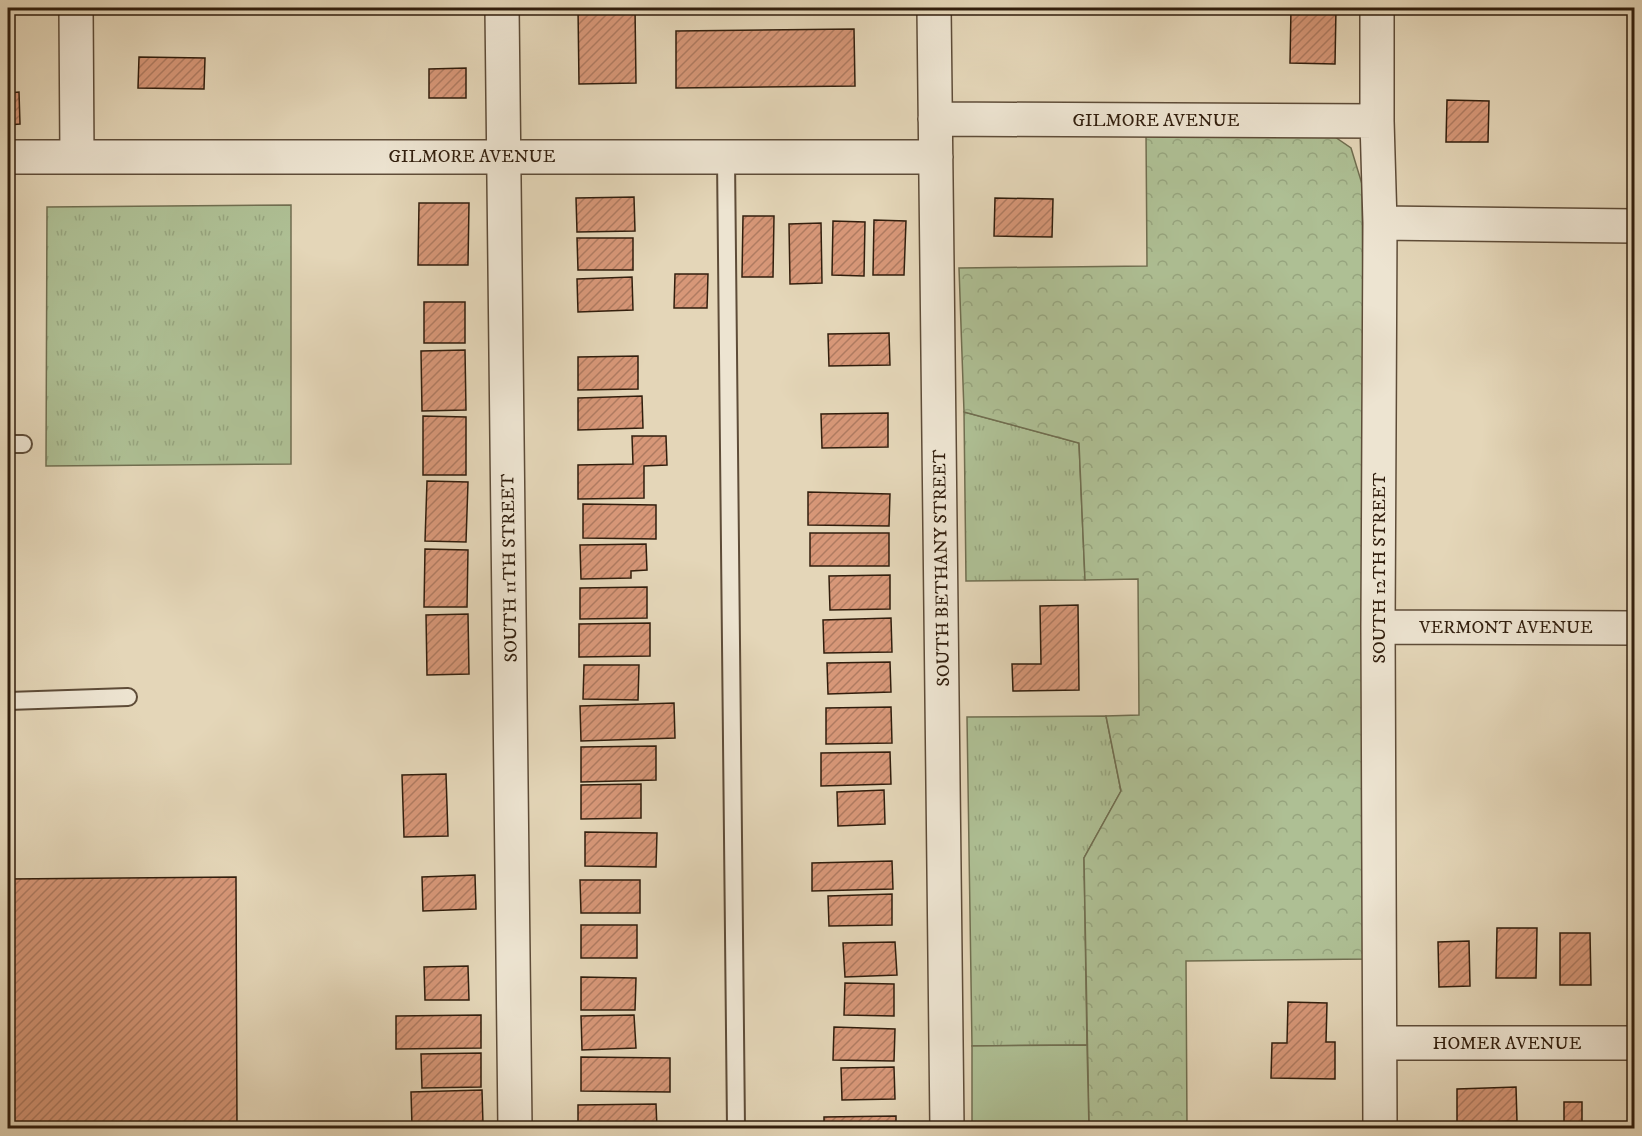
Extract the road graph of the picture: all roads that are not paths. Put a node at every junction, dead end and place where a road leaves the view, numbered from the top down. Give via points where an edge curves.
1 (76, 8) edge
2 (502, 8) edge
3 (934, 8) edge
4 (1377, 8) edge
5 (935, 119) junction
6 (1377, 121) junction
7 (505, 156) junction
8 (8, 157) edge
9 (77, 157) junction
10 (936, 157) junction
11 (726, 159) junction
12 (1380, 223) junction
13 (1635, 226) edge
14 (1378, 627) junction
15 (1635, 628) edge
16 (128, 697) dead end
17 (8, 701) edge
18 (1380, 1043) junction
19 (1635, 1043) edge
20 (514, 1128) edge
21 (736, 1128) edge
22 (948, 1128) edge
23 (1380, 1128) edge

1 - 9 street
2 - 7 street, SOUTH 11TH STREET
3 - 5 street, SOUTH BETHANY STREET
4 - 6 street, SOUTH 12TH STREET
5 - 6 street, GILMORE AVENUE
5 - 10 street, SOUTH BETHANY STREET
6 - 12 street, SOUTH 12TH STREET
7 - 9 street, GILMORE AVENUE
7 - 11 street, GILMORE AVENUE
7 - 20 street, SOUTH 11TH STREET
8 - 9 street, GILMORE AVENUE
10 - 11 street, GILMORE AVENUE
10 - 22 street, SOUTH BETHANY STREET
11 - 21 lane
12 - 13 street
12 - 14 street, SOUTH 12TH STREET
14 - 15 street, VERMONT AVENUE
14 - 18 street, SOUTH 12TH STREET
16 - 17 lane
18 - 19 street, HOMER AVENUE
18 - 23 street, SOUTH 12TH STREET

